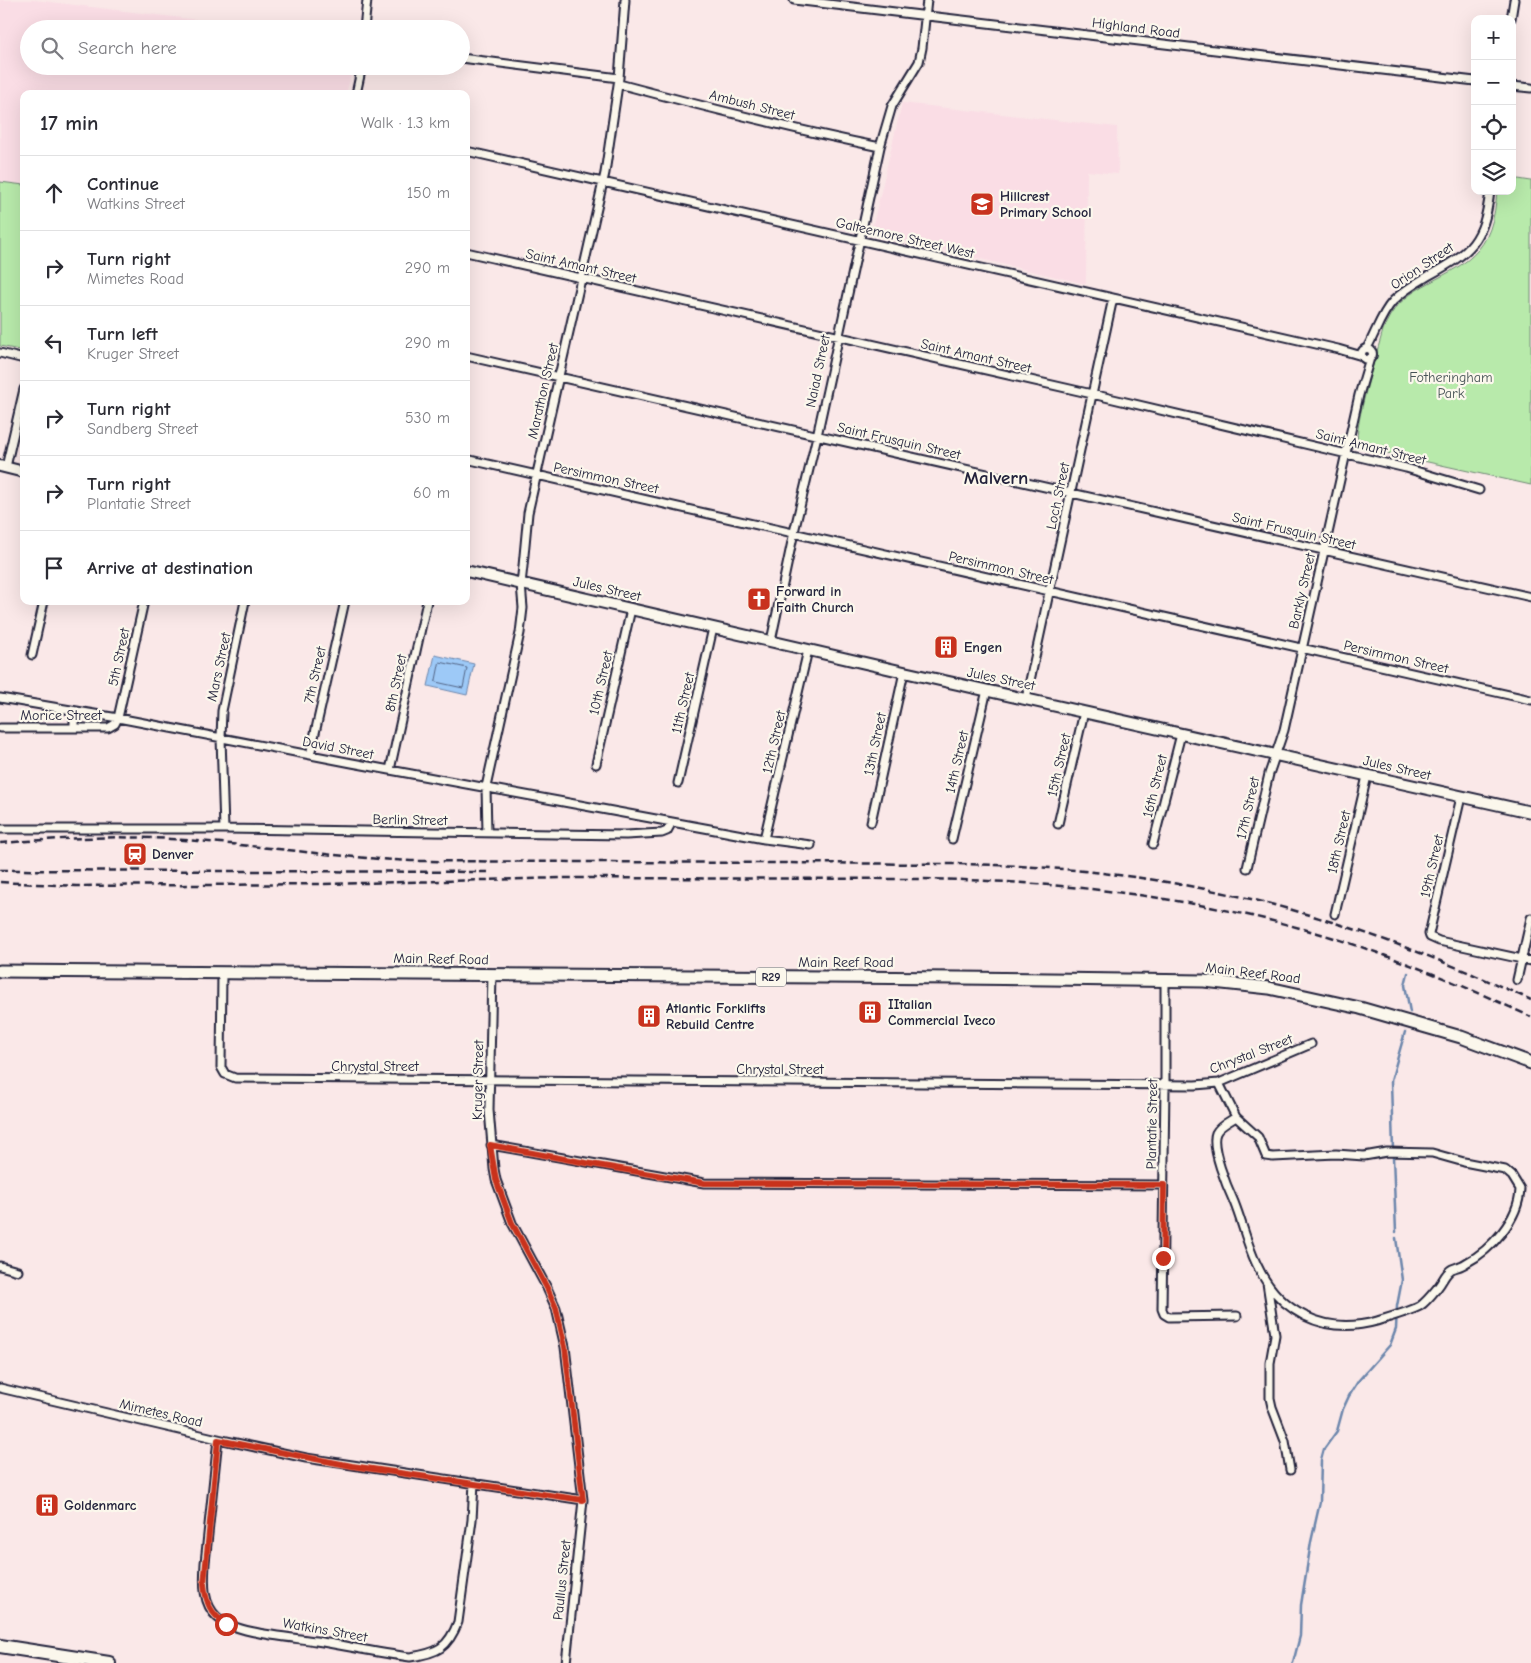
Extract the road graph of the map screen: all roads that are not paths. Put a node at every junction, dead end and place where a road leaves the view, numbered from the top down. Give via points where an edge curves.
1 (367, 0) edge
2 (624, 0) edge
3 (794, 0) edge
4 (927, 0) edge
5 (1514, 0) edge
6 (926, 15) junction
7 (1512, 15) edge
8 (365, 20) edge
9 (470, 59) edge
10 (360, 75) edge
11 (619, 81) junction
12 (1471, 81) edge
13 (1516, 86) edge
14 (1531, 88) edge
15 (357, 90) edge
16 (880, 147) junction
17 (470, 153) edge
18 (603, 183) junction
19 (1490, 195) edge
20 (859, 241) junction
21 (470, 253) edge
22 (582, 279) junction
23 (1113, 298) junction
24 (839, 337) junction
25 (0, 353) edge
26 (1367, 354) junction
27 (470, 357) edge
28 (20, 358) edge
29 (559, 377) junction
30 (1092, 394) junction
31 (20, 404) edge
32 (817, 436) junction
33 (1347, 454) junction
34 (470, 460) edge
35 (3, 467) edge
36 (20, 471) edge
37 (536, 475) junction
38 (1479, 490) dead end
39 (1072, 492) junction
40 (794, 532) junction
41 (1324, 550) junction
42 (470, 573) edge
43 (522, 584) junction
44 (1050, 592) junction
45 (1531, 596) edge
46 (43, 605) edge
47 (143, 605) edge
48 (244, 605) edge
49 (344, 605) edge
50 (426, 605) edge
51 (631, 609) junction
52 (713, 628) junction
53 (771, 642) junction
54 (1302, 648) junction
55 (808, 650) junction
56 (32, 655) dead end
57 (904, 672) junction
58 (987, 690) junction
59 (0, 698) edge
60 (1026, 699) junction
61 (1531, 700) edge
62 (74, 711) junction
63 (1084, 712) junction
64 (118, 718) junction
65 (0, 728) edge
66 (74, 728) junction
67 (1181, 734) junction
68 (221, 738) junction
69 (310, 755) junction
70 (1276, 755) junction
71 (596, 764) dead end
72 (390, 770) junction
73 (1367, 776) junction
74 (678, 783) dead end
75 (486, 787) junction
76 (1461, 797) junction
77 (1531, 812) edge
78 (672, 822) junction
79 (871, 822) dead end
80 (1058, 824) dead end
81 (224, 829) junction
82 (0, 830) edge
83 (487, 833) junction
84 (764, 839) junction
85 (952, 839) dead end
86 (1153, 844) dead end
87 (811, 845) dead end
88 (1247, 868) dead end
89 (1335, 914) dead end
90 (1531, 918) edge
91 (1522, 959) junction
92 (1531, 961) edge
93 (0, 971) edge
94 (222, 972) junction
95 (492, 974) junction
96 (1165, 980) junction
97 (1517, 980) dead end
98 (1311, 1044) dead end
99 (1531, 1062) edge
100 (489, 1080) junction
101 (1219, 1083) junction
102 (1165, 1086) junction
103 (1236, 1117) junction
104 (490, 1145) junction
105 (1164, 1185) junction
106 (0, 1266) edge
107 (18, 1271) dead end
108 (1267, 1283) junction
109 (1237, 1316) dead end
110 (0, 1388) edge
111 (218, 1440) junction
112 (1290, 1470) dead end
113 (474, 1484) junction
114 (583, 1500) junction
115 (0, 1646) edge
116 (109, 1663) edge
117 (566, 1663) edge

1 - 8 street
2 - 11 street, Marathon Street
3 - 6 street, Highland Road
4 - 6 street, Naiad Street
5 - 7 street
6 - 12 street, Highland Road
6 - 16 street, Naiad Street via 919,62 892,106
9 - 11 street, Ambush Street
10 - 15 street
11 - 16 street, Ambush Street via 820,135
11 - 18 street, Marathon Street
13 - 14 street
16 - 20 street, Naiad Street
17 - 18 street, Galteemore Street West
18 - 20 street, Galteemore Street West
18 - 22 street, Marathon Street
19 - 26 street, Orion Street via 1483,228 1473,244 1455,260 1394,299 1383,314
20 - 23 street, Galteemore Street West
20 - 24 street, Naiad Street
21 - 22 street, Saint Amant Street
22 - 24 street, Saint Amant Street
22 - 29 street, Marathon Street
23 - 26 street, Galteemore Street West
23 - 30 street, Loch Street
24 - 30 street, Saint Amant Street
24 - 32 street, Naiad Street
25 - 28 street
26 - 33 street, Barkly Street
27 - 29 street, Saint Frusquin Street
29 - 32 street, Saint Frusquin Street
29 - 37 street, Marathon Street
30 - 33 street, Saint Amant Street
30 - 39 street, Loch Street
31 - 35 street
32 - 39 street, Saint Frusquin Street
32 - 40 street, Naiad Street
33 - 38 street, Saint Amant Street
33 - 41 street, Barkly Street
34 - 37 street, Persimmon Street
35 - 36 main road
37 - 40 street, Persimmon Street
37 - 43 street, Marathon Street via 527,524
39 - 41 street, Saint Frusquin Street
39 - 44 street, Loch Street
40 - 44 street, Persimmon Street
40 - 53 street, Naiad Street
41 - 45 street, Saint Frusquin Street
41 - 54 street, Barkly Street
42 - 43 main road, Jules Street
43 - 51 main road, Jules Street
43 - 75 street, Marathon Street via 523,608 518,642
44 - 54 street, Persimmon Street
44 - 60 street, Loch Street
46 - 56 street
47 - 64 street, 5th Street
48 - 68 street, Mars Street via 222,711
49 - 69 street, 7th Street
50 - 72 street, 8th Street
51 - 52 main road, Jules Street
51 - 71 street, 10th Street
52 - 53 main road, Jules Street
52 - 74 street, 11th Street
53 - 55 main road, Jules Street
54 - 61 street, Persimmon Street
54 - 70 street, Barkly Street
55 - 57 main road, Jules Street
55 - 84 street, 12th Street
57 - 58 main road, Jules Street
57 - 79 street, 13th Street
58 - 60 main road, Jules Street
58 - 85 street, 14th Street
59 - 62 street, David Street
60 - 63 main road, Jules Street
62 - 64 street, David Street
62 - 66 street
63 - 67 main road, Jules Street
63 - 80 street, 15th Street
64 - 66 street, Morice Street via 108,728
64 - 68 street, David Street
65 - 66 street, Morice Street
67 - 70 main road, Jules Street
67 - 86 street, 16th Street
68 - 69 street, David Street
68 - 81 street, Mars Street
69 - 72 street, David Street
70 - 73 main road, Jules Street
70 - 88 street, 17th Street via 1268,774
72 - 75 street, David Street
73 - 76 main road, Jules Street
73 - 89 street, 18th Street
75 - 78 street, David Street
75 - 83 street
76 - 77 main road, Jules Street
76 - 91 street, 19th Street via 1430,934 1432,939
78 - 83 street, Berlin Street via 666,831 626,835
78 - 84 street
81 - 82 street, Berlin Street
81 - 83 street, Berlin Street
84 - 87 street
90 - 91 street
91 - 92 street
91 - 97 street
93 - 94 main road, Main Reef Road / R29
94 - 95 main road, Main Reef Road / R29
94 - 100 street, Chrystal Street via 221,1067 230,1077
95 - 96 main road, Main Reef Road / R29
95 - 100 street, Kruger Street
96 - 99 main road, Main Reef Road / R29 via 1240,984 1301,994 1429,1027
96 - 102 street, Plantatie Street
98 - 101 street, Chrystal Street
100 - 102 street, Chrystal Street
100 - 104 street, Kruger Street
101 - 102 street, Chrystal Street
101 - 103 street
102 - 105 street, Plantatie Street
103 - 108 street via 1217,1131 1215,1144 1224,1181
103 - 108 street via 1254,1133 1264,1154 1269,1157 1432,1153 1505,1170 1520,1190 1504,1231 1471,1261 1449,1272 1426,1301 1411,1310 1363,1324 1331,1325 1300,1315
104 - 105 street via 704,1183
104 - 114 street, Kruger Street via 496,1180 512,1223 547,1288 560,1323
105 - 109 street, Plantatie Street via 1164,1314 1168,1317
106 - 107 street
108 - 112 street via 1276,1335 1270,1363 1270,1398 1285,1441
110 - 111 street, Mimetes Road
111 - 113 street, Mimetes Road via 338,1464
111 - 113 street, Watkins Street via 205,1563 205,1599 216,1617 226,1624 262,1632 410,1657 426,1655 446,1645 458,1622
113 - 114 street, Mimetes Road
114 - 117 street, Paullus Street
115 - 116 highway

